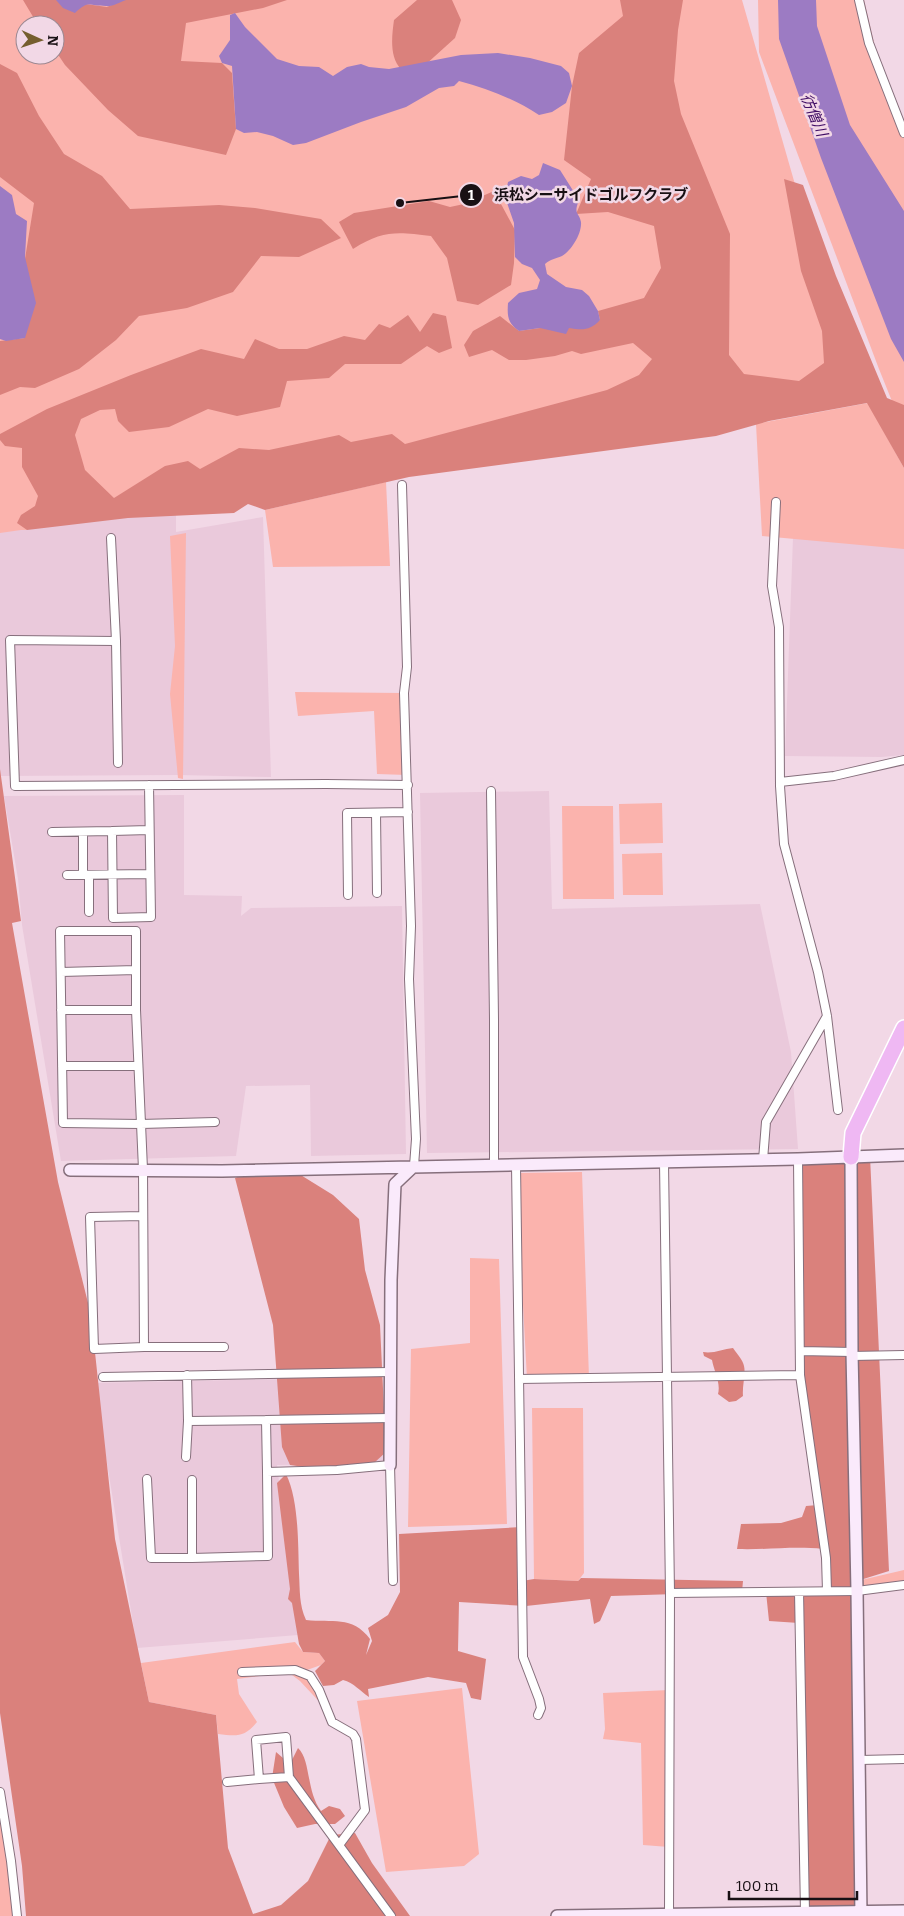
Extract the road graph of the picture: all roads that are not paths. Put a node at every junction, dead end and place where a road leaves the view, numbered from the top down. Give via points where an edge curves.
1 (859, 0) edge
2 (903, 131) edge
3 (402, 484) dead end
4 (776, 502) dead end
5 (111, 538) dead end
6 (116, 641) junction
7 (904, 760) edge
8 (118, 763) dead end
9 (780, 782) junction
10 (149, 785) junction
11 (408, 785) junction
12 (491, 791) dead end
13 (376, 812) junction
14 (408, 812) junction
15 (149, 830) junction
16 (112, 831) junction
17 (52, 832) dead end
18 (83, 832) junction
19 (150, 874) junction
20 (67, 875) dead end
21 (86, 875) junction
22 (112, 875) junction
23 (377, 893) dead end
24 (348, 895) dead end
25 (89, 912) dead end
26 (136, 970) junction
27 (61, 972) junction
28 (61, 1010) junction
29 (136, 1010) junction
30 (827, 1016) junction
31 (904, 1028) edge
32 (62, 1066) junction
33 (138, 1066) junction
34 (838, 1110) dead end
35 (215, 1122) dead end
36 (141, 1124) junction
37 (904, 1155) edge
38 (851, 1157) junction
39 (798, 1159) junction
40 (763, 1160) junction
41 (664, 1162) junction
42 (516, 1165) junction
43 (414, 1166) junction
44 (494, 1166) junction
45 (143, 1169) junction
46 (70, 1170) dead end
47 (143, 1216) junction
48 (144, 1347) junction
49 (224, 1348) dead end
50 (800, 1351) junction
51 (852, 1354) junction
52 (904, 1355) edge
53 (390, 1372) junction
54 (187, 1375) junction
55 (800, 1375) junction
56 (103, 1377) dead end
57 (666, 1377) junction
58 (519, 1379) junction
59 (390, 1418) junction
60 (266, 1420) junction
61 (188, 1421) junction
62 (186, 1457) dead end
63 (390, 1465) junction
64 (267, 1472) junction
65 (147, 1479) dead end
66 (192, 1480) dead end
67 (192, 1558) junction
68 (393, 1581) dead end
69 (904, 1585) edge
70 (827, 1591) junction
71 (857, 1591) junction
72 (799, 1592) junction
73 (670, 1594) junction
74 (242, 1672) dead end
75 (538, 1715) dead end
76 (904, 1759) edge
77 (860, 1760) junction
78 (289, 1777) junction
79 (259, 1779) junction
80 (227, 1782) dead end
81 (0, 1792) edge
82 (339, 1845) junction
83 (904, 1911) edge
84 (806, 1912) junction
85 (861, 1914) edge
86 (671, 1915) edge
87 (17, 1916) edge
88 (391, 1916) edge
89 (557, 1916) edge

1 - 2 street via 869,43
3 - 11 street
4 - 9 street via 772,586 779,627
5 - 6 street
6 - 8 street
6 - 10 street via 10,640 15,786
7 - 9 street via 834,776
9 - 30 street via 784,844
10 - 11 street
10 - 15 street
11 - 14 street
12 - 44 street
13 - 14 street
13 - 23 street
13 - 24 street via 346,813
14 - 43 street
15 - 16 street
15 - 19 street
16 - 18 street
16 - 22 street
17 - 18 street
18 - 21 street
19 - 22 street
19 - 22 street via 151,917 113,918
20 - 21 street
21 - 22 street
21 - 25 street
26 - 27 street
26 - 27 street via 136,931 60,931
26 - 29 street
27 - 28 street
28 - 29 street
28 - 32 street
29 - 33 street
30 - 34 street
30 - 40 street via 766,1122
31 - 38 highway via 853,1133
32 - 33 street
32 - 36 street via 63,1123
33 - 36 street
35 - 36 street
36 - 45 street
37 - 38 street
38 - 39 street
38 - 51 street
39 - 40 street
39 - 50 street
40 - 41 street
41 - 42 street
41 - 57 street
42 - 44 street
42 - 58 street
43 - 44 street
43 - 45 street via 222,1171
43 - 53 street via 395,1184
45 - 46 street
45 - 47 street
47 - 48 street
47 - 48 street via 90,1217 94,1348
48 - 49 street
50 - 51 street
50 - 55 street
51 - 52 street
51 - 71 street
53 - 54 street
53 - 59 street
54 - 56 street
54 - 61 street
55 - 57 street
55 - 70 street via 826,1558
57 - 58 street
57 - 73 street
58 - 75 street via 524,1657 539,1699 541,1708
59 - 60 street
59 - 63 street
60 - 61 street
60 - 64 street
61 - 62 street
63 - 64 street
63 - 68 street
64 - 67 street via 268,1556
65 - 67 street via 151,1558
66 - 67 street
69 - 71 street
70 - 71 street
70 - 72 street
71 - 77 street
72 - 73 street
72 - 84 street
73 - 86 street
74 - 82 street via 295,1670 310,1676 332,1722 356,1739 366,1810
76 - 77 street
77 - 85 street
78 - 79 street
78 - 79 street via 286,1737 256,1740
78 - 82 street
79 - 80 street
81 - 87 street
82 - 88 street
83 - 85 street
84 - 85 street
84 - 86 street
86 - 89 street

